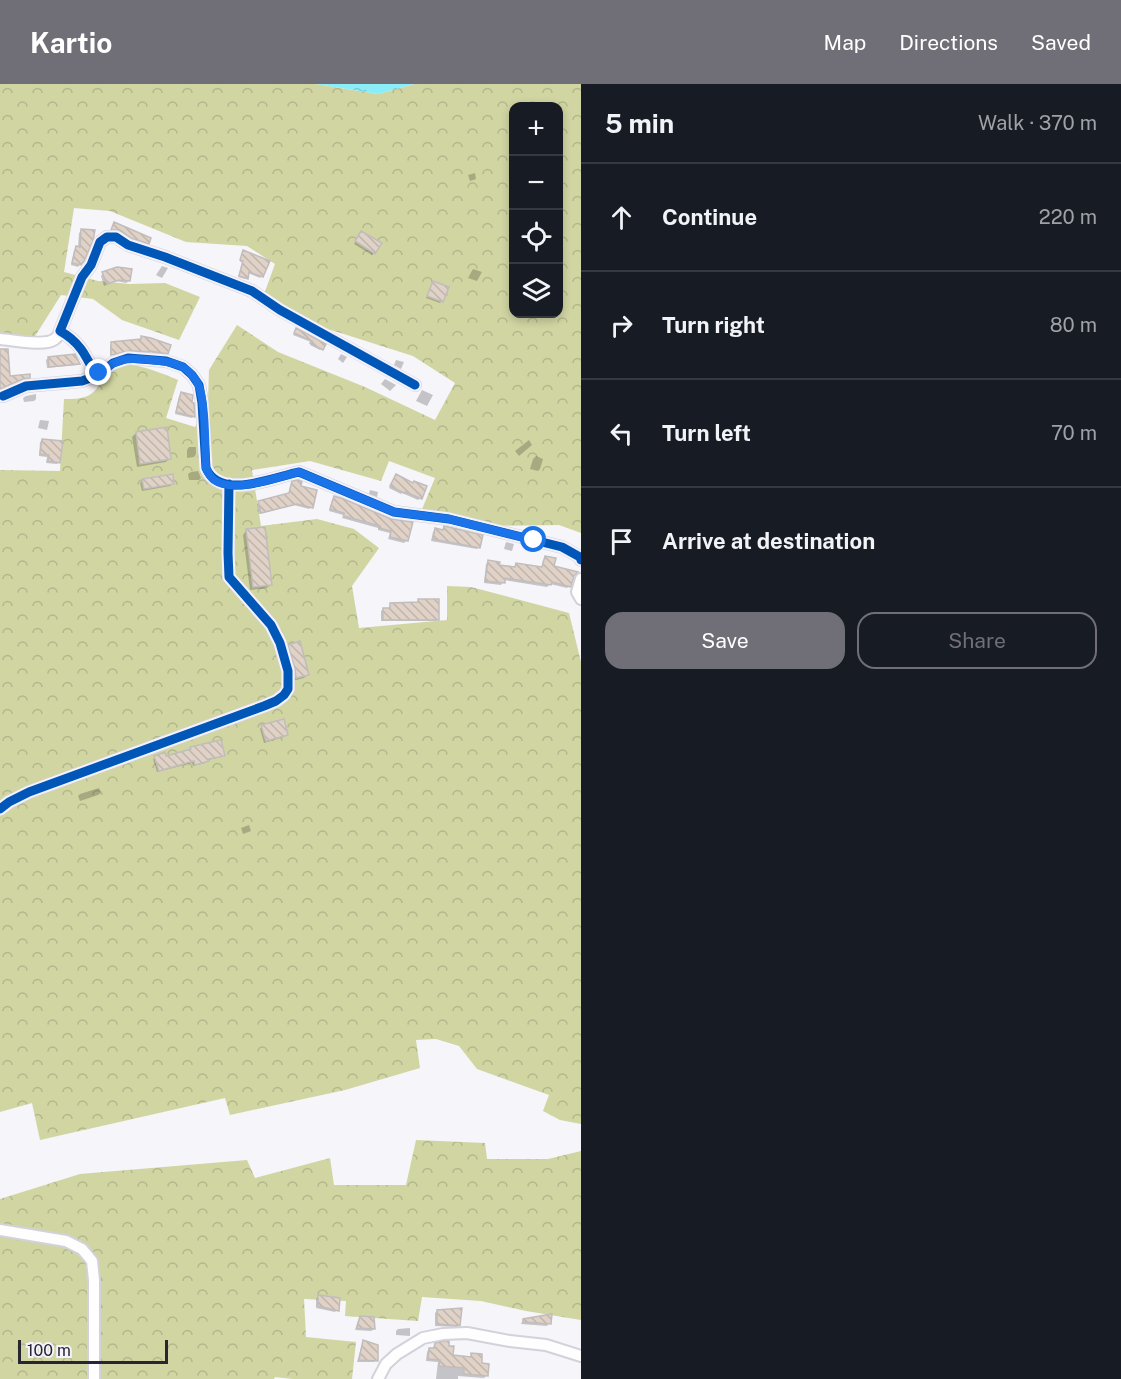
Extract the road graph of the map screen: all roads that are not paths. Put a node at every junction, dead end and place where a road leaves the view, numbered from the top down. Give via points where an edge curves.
1 (60, 331) junction
2 (0, 339) edge
3 (96, 376) junction
4 (415, 385) dead end
5 (3, 396) dead end
6 (229, 484) junction
7 (581, 560) edge
8 (581, 579) edge
9 (581, 599) edge
10 (0, 809) edge
11 (0, 1230) edge
12 (581, 1356) edge
13 (94, 1379) edge
14 (378, 1379) edge

1 - 2 street via 55,339 41,343
1 - 3 street via 84,351
1 - 4 street via 100,242 116,237 128,245 252,291
3 - 5 street via 26,386
3 - 6 street via 128,358 166,361 183,367 199,385 206,468 215,481
6 - 7 street via 266,482 299,472 394,512 449,519 562,547
6 - 10 street via 230,577 278,637 288,671 284,695 264,706 28,792
8 - 9 street
11 - 13 street via 66,1241 82,1249 92,1261
12 - 14 street via 546,1345 467,1333 443,1334 423,1338 397,1354

